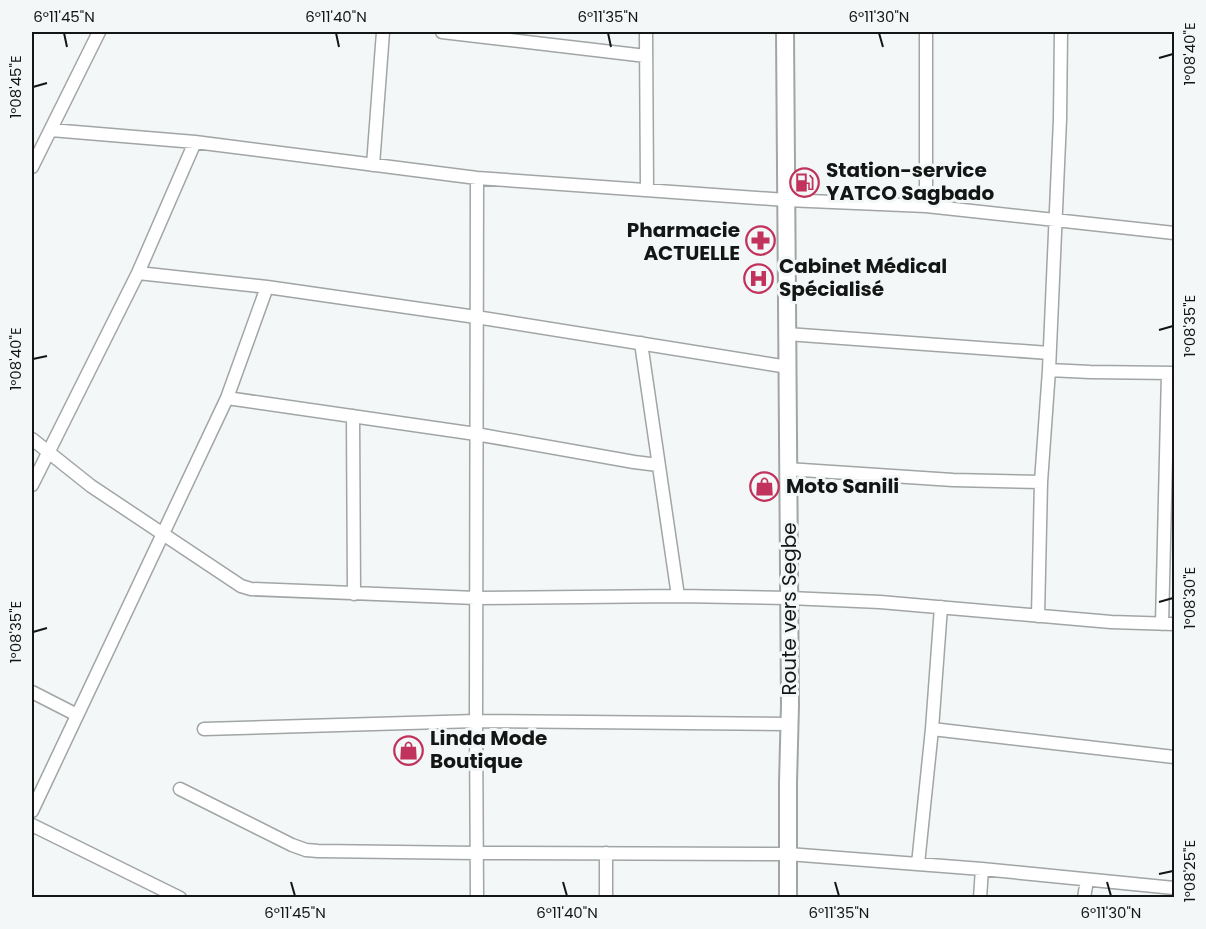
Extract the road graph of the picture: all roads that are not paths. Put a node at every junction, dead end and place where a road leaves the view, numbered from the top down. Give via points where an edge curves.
1 (99, 32) edge
2 (383, 32) edge
3 (442, 32) edge
4 (646, 32) edge
5 (785, 32) edge
6 (926, 32) edge
7 (1062, 32) edge
8 (646, 56) junction
9 (51, 130) junction
10 (195, 142) junction
11 (373, 165) junction
12 (32, 167) edge
13 (477, 178) junction
14 (647, 190) junction
15 (786, 200) junction
16 (926, 206) junction
17 (1054, 220) junction
18 (1174, 233) edge
19 (138, 273) junction
20 (267, 287) junction
21 (476, 317) junction
22 (787, 334) junction
23 (641, 343) junction
24 (1049, 353) junction
25 (788, 367) junction
26 (1049, 370) junction
27 (1171, 373) edge
28 (227, 398) junction
29 (353, 416) junction
30 (476, 434) junction
31 (32, 439) edge
32 (48, 453) junction
33 (658, 465) junction
34 (788, 469) junction
35 (1041, 482) junction
36 (32, 485) edge
37 (162, 534) junction
38 (354, 594) junction
39 (678, 596) junction
40 (476, 598) junction
41 (789, 598) junction
42 (942, 608) junction
43 (1038, 616) junction
44 (1168, 624) edge
45 (32, 692) edge
46 (77, 715) junction
47 (476, 721) junction
48 (790, 724) junction
49 (204, 729) dead end
50 (932, 729) junction
51 (1174, 757) edge
52 (180, 789) dead end
53 (32, 811) edge
54 (32, 825) edge
55 (476, 853) junction
56 (606, 853) junction
57 (788, 854) junction
58 (918, 864) junction
59 (982, 869) junction
60 (1087, 880) junction
61 (1174, 888) edge
62 (180, 897) edge
63 (477, 897) edge
64 (606, 897) edge
65 (788, 897) edge
66 (980, 897) edge
67 (1084, 897) edge

1 - 9 street
2 - 11 street
3 - 8 street
4 - 8 street
5 - 15 main road, Route vers Segbe
6 - 16 street
7 - 17 street
8 - 14 street
9 - 10 street
9 - 12 street
10 - 11 street
10 - 19 street
11 - 13 street
13 - 14 street
13 - 21 street
14 - 15 street
15 - 16 street
15 - 22 main road, Route vers Segbe
16 - 17 street
17 - 18 street
17 - 24 street
19 - 20 street
19 - 32 street
20 - 21 street
20 - 28 street
21 - 23 street
21 - 30 street
22 - 24 street
22 - 25 main road, Route vers Segbe
23 - 25 street
23 - 33 street
24 - 26 street
25 - 34 main road, Route vers Segbe
26 - 27 street
26 - 35 street
27 - 44 street
28 - 29 street
28 - 37 street
29 - 30 street
29 - 38 street
30 - 33 street
30 - 40 street
31 - 32 street
32 - 36 street
32 - 37 street
33 - 39 street
34 - 35 street
34 - 41 main road, Route vers Segbe
35 - 43 street
37 - 38 street via 245,588
37 - 46 street
38 - 40 street
39 - 40 street
39 - 41 street
40 - 47 street
41 - 42 street
41 - 48 main road, Route vers Segbe
42 - 43 street
42 - 50 street
43 - 44 street
45 - 46 street
46 - 53 street
47 - 48 street
47 - 49 street
47 - 55 street
48 - 57 main road, Route vers Segbe
50 - 51 street
50 - 58 street
52 - 55 street via 306,850
54 - 62 street
55 - 56 street
55 - 63 street
56 - 57 street
56 - 64 street
57 - 58 street
57 - 65 main road, Route vers Segbe
58 - 59 street
59 - 60 street
59 - 66 street
60 - 61 street
60 - 67 street

